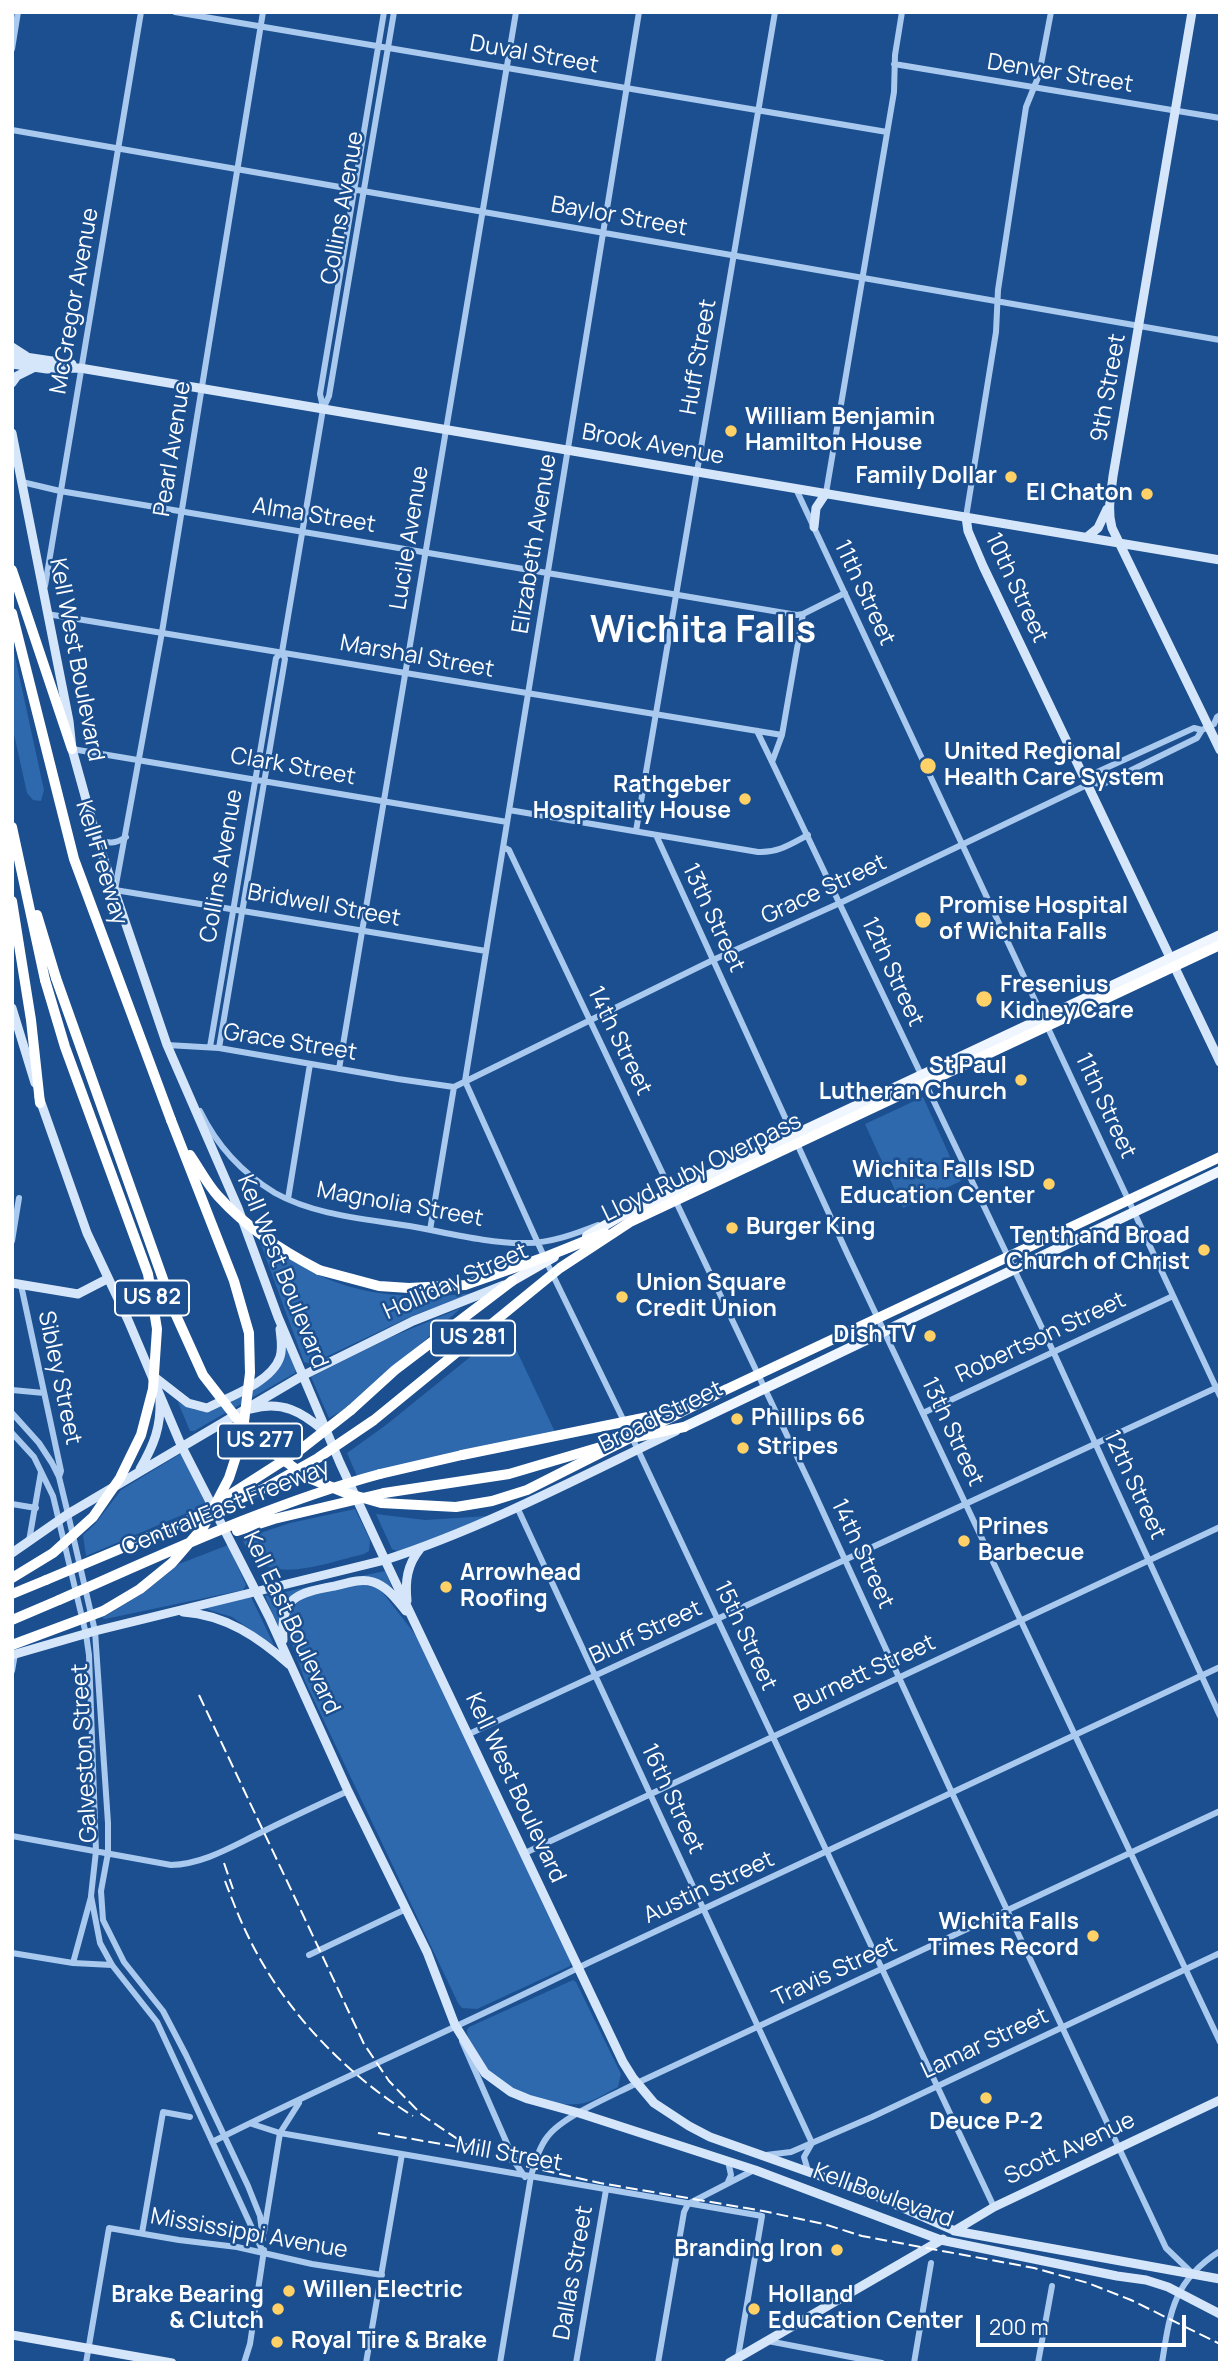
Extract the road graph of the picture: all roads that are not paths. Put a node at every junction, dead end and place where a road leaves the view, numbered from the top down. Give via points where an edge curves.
1 (18, 12) edge
2 (141, 12) edge
3 (175, 12) edge
4 (263, 12) edge
5 (384, 12) edge
6 (394, 12) edge
7 (516, 12) edge
8 (639, 12) edge
9 (775, 12) edge
10 (902, 12) edge
11 (1051, 12) edge
12 (1192, 12) edge
13 (260, 27) junction
14 (377, 46) junction
15 (388, 48) junction
16 (12, 49) edge
17 (894, 64) junction
18 (507, 68) junction
19 (1033, 87) junction
20 (627, 88) junction
21 (758, 110) junction
22 (1175, 110) junction
23 (1220, 118) edge
24 (12, 130) edge
25 (887, 132) junction
26 (118, 149) junction
27 (236, 169) junction
28 (355, 189) junction
29 (364, 190) junction
30 (481, 210) junction
31 (603, 233) junction
32 (734, 255) junction
33 (862, 277) junction
34 (998, 303) junction
35 (1139, 327) junction
36 (1220, 340) edge
37 (12, 347) edge
38 (12, 355) edge
39 (33, 363) junction
40 (12, 365) edge
41 (80, 368) junction
42 (12, 383) edge
43 (200, 388) junction
44 (323, 409) junction
45 (444, 430) junction
46 (12, 433) edge
47 (568, 450) junction
48 (697, 472) junction
49 (22, 482) junction
50 (796, 489) junction
51 (60, 491) junction
52 (826, 493) junction
53 (1109, 504) junction
54 (181, 512) junction
55 (966, 517) junction
56 (814, 527) junction
57 (302, 532) junction
58 (1087, 537) junction
59 (1119, 543) junction
60 (425, 552) junction
61 (1220, 560) edge
62 (12, 570) edge
63 (548, 572) junction
64 (845, 593) junction
65 (676, 594) junction
66 (43, 595) junction
67 (12, 613) edge
68 (47, 614) junction
69 (803, 614) junction
70 (162, 632) junction
71 (282, 652) junction
72 (406, 673) junction
73 (528, 693) junction
74 (656, 715) junction
75 (1220, 716) edge
76 (1211, 727) edge
77 (757, 732) junction
78 (782, 735) junction
79 (72, 750) junction
80 (1220, 750) edge
81 (139, 761) junction
82 (772, 762) junction
83 (255, 779) junction
84 (264, 781) junction
85 (1090, 784) junction
86 (384, 800) junction
87 (509, 810) junction
88 (507, 822) junction
89 (12, 827) edge
90 (636, 831) junction
91 (656, 835) junction
92 (808, 835) junction
93 (126, 837) junction
94 (97, 839) junction
95 (962, 844) junction
96 (503, 847) junction
97 (115, 890) junction
98 (12, 901) edge
99 (839, 903) junction
100 (233, 908) junction
101 (243, 910) junction
102 (361, 930) junction
103 (1220, 935) edge
104 (1220, 945) edge
105 (486, 951) junction
106 (1171, 958) junction
107 (713, 960) junction
108 (51, 979) junction
109 (12, 1008) edge
110 (1044, 1016) junction
111 (588, 1020) junction
112 (167, 1045) junction
113 (210, 1047) junction
114 (219, 1048) junction
115 (1220, 1062) edge
116 (310, 1064) junction
117 (339, 1069) junction
118 (920, 1076) junction
119 (465, 1081) junction
120 (454, 1087) junction
121 (40, 1103) junction
122 (171, 1120) junction
123 (794, 1136) junction
124 (1220, 1157) edge
125 (1220, 1171) edge
126 (673, 1192) junction
127 (19, 1198) dead end
128 (288, 1199) junction
129 (1135, 1212) junction
130 (625, 1219) junction
131 (430, 1230) junction
132 (12, 1241) edge
133 (538, 1242) junction
134 (546, 1261) junction
135 (1013, 1269) junction
136 (107, 1279) junction
137 (512, 1281) junction
138 (17, 1284) edge
139 (1173, 1296) junction
140 (278, 1317) junction
141 (885, 1331) junction
142 (1053, 1351) junction
143 (151, 1373) junction
144 (302, 1376) junction
145 (1218, 1387) edge
146 (763, 1388) junction
147 (727, 1389) junction
148 (12, 1390) edge
149 (44, 1393) junction
150 (160, 1395) junction
151 (1220, 1396) edge
152 (12, 1413) edge
153 (237, 1413) junction
154 (923, 1413) junction
155 (684, 1427) junction
156 (12, 1433) edge
157 (328, 1435) junction
158 (632, 1438) junction
159 (1094, 1443) junction
160 (181, 1445) junction
161 (638, 1450) junction
162 (318, 1458) joint
163 (41, 1470) junction
164 (138, 1472) junction
165 (59, 1477) junction
166 (966, 1503) junction
167 (12, 1504) edge
168 (517, 1507) junction
169 (36, 1508) junction
170 (68, 1514) junction
171 (59, 1520) junction
172 (178, 1524) junction
173 (1220, 1527) edge
174 (29, 1542) junction
175 (420, 1549) junction
176 (12, 1553) edge
177 (164, 1554) junction
178 (845, 1559) junction
179 (385, 1560) junction
180 (1150, 1560) junction
181 (12, 1578) edge
182 (256, 1590) junction
183 (12, 1591) edge
184 (408, 1606) junction
185 (174, 1611) junction
186 (718, 1619) junction
187 (12, 1620) edge
188 (414, 1620) junction
189 (1021, 1620) junction
190 (90, 1632) junction
191 (283, 1647) junction
192 (13, 1651) edge
193 (1220, 1667) edge
194 (292, 1668) junction
195 (12, 1671) edge
196 (596, 1675) junction
197 (1201, 1676) junction
198 (899, 1678) junction
199 (1220, 1716) edge
200 (469, 1734) junction
201 (1076, 1735) junction
202 (774, 1737) junction
203 (348, 1791) junction
204 (952, 1793) junction
205 (652, 1794) junction
206 (1220, 1811) edge
207 (12, 1836) edge
208 (96, 1851) junction
209 (827, 1852) junction
210 (1131, 1852) junction
211 (108, 1853) junction
212 (525, 1853) junction
213 (91, 1896) junction
214 (406, 1909) junction
215 (704, 1910) junction
216 (1007, 1910) junction
217 (12, 1953) edge
218 (1220, 1953) edge
219 (309, 1955) dead end
220 (73, 1963) junction
221 (112, 1965) junction
222 (579, 1968) junction
223 (883, 1969) junction
224 (1186, 1969) junction
225 (455, 2025) junction
226 (759, 2027) junction
227 (1062, 2027) junction
228 (1220, 2042) edge
229 (637, 2083) junction
230 (938, 2086) junction
231 (1220, 2100) edge
232 (300, 2101) junction
233 (579, 2113) junction
234 (190, 2117) dead end
235 (252, 2124) junction
236 (280, 2133) junction
237 (225, 2136) junction
238 (214, 2141) junction
239 (812, 2143) junction
240 (1118, 2148) junction
241 (402, 2154) junction
242 (761, 2155) junction
243 (728, 2161) junction
244 (755, 2170) junction
245 (808, 2171) junction
246 (527, 2176) junction
247 (727, 2183) junction
248 (606, 2190) junction
249 (688, 2204) junction
250 (994, 2207) junction
251 (955, 2231) junction
252 (142, 2233) junction
253 (263, 2239) junction
254 (941, 2240) junction
255 (1220, 2251) edge
256 (264, 2254) junction
257 (931, 2263) dead end
258 (1192, 2273) junction
259 (382, 2275) junction
260 (1220, 2278) edge
261 (1052, 2286) dead end
262 (1179, 2294) junction
263 (1220, 2315) edge
264 (12, 2335) edge
265 (768, 2341) junction
266 (89, 2348) junction
267 (735, 2361) edge
268 (86, 2363) edge
269 (172, 2363) edge
270 (244, 2363) edge
271 (366, 2363) edge
272 (500, 2363) edge
273 (576, 2363) edge
274 (658, 2363) edge
275 (882, 2363) edge
276 (914, 2363) edge
277 (1038, 2363) edge
278 (1162, 2363) edge

1 - 16 street
2 - 26 street, McGregor Avenue
3 - 13 street, Duval Street
4 - 13 street, Pearl Avenue
5 - 14 street, Collins Avenue
6 - 15 street, Collins Avenue
7 - 18 street, Lucile Avenue
8 - 20 street, Elizabeth Avenue
9 - 21 street, Huff Street
10 - 17 street
11 - 19 street, 10th Street
12 - 22 main road, 9th Street
13 - 14 street, Duval Street
13 - 27 street, Pearl Avenue
14 - 15 street, Duval Street
14 - 28 street, Collins Avenue
15 - 18 street, Duval Street
15 - 29 street, Collins Avenue
17 - 19 street, Denver Street
17 - 25 street
18 - 20 street, Duval Street
18 - 30 street, Lucile Avenue
19 - 22 street, Denver Street
19 - 34 street, 10th Street via 1026,107
20 - 21 street, Duval Street
20 - 31 street, Elizabeth Avenue
21 - 25 street, Duval Street
21 - 32 street, Huff Street
22 - 23 street, Denver Street
22 - 35 main road, 9th Street
24 - 26 street, Baylor Street
25 - 33 street
26 - 27 street, Baylor Street
26 - 41 street, McGregor Avenue
27 - 28 street, Baylor Street
27 - 43 street, Pearl Avenue
28 - 29 street, Baylor Street
28 - 44 street, Collins Avenue via 320,394
29 - 30 street, Baylor Street
29 - 44 street, Collins Avenue via 329,396
30 - 31 street, Baylor Street
30 - 45 street, Lucile Avenue
31 - 32 street, Baylor Street
31 - 47 street, Elizabeth Avenue
32 - 33 street, Baylor Street
32 - 48 street, Huff Street
33 - 34 street, Baylor Street
33 - 52 street
34 - 35 street, Baylor Street
34 - 55 street, 10th Street
35 - 36 street, Baylor Street
35 - 53 main road, 9th Street
37 - 39 main road
38 - 39 main road, Brook Avenue
39 - 40 main road, Brook Avenue
39 - 41 main road, Brook Avenue
39 - 42 main road
41 - 43 main road, Brook Avenue
41 - 51 street, McGregor Avenue
43 - 44 main road, Brook Avenue
43 - 54 street, Pearl Avenue
44 - 45 main road, Brook Avenue
44 - 57 street, Collins Avenue
45 - 47 main road, Brook Avenue
45 - 60 street, Lucile Avenue
46 - 49 main road, Kell West Boulevard
47 - 48 main road, Brook Avenue
47 - 63 street, Elizabeth Avenue
48 - 50 main road, Brook Avenue
48 - 65 street, Huff Street
49 - 51 street, Alma Street
49 - 66 main road, Kell West Boulevard
50 - 52 main road, Brook Avenue
50 - 56 street, 11th Street
51 - 54 street, Alma Street
51 - 66 street, McGregor Avenue
52 - 55 main road, Brook Avenue
52 - 56 main road via 816,508
53 - 58 main road via 1098,528
53 - 59 main road, 9th Street
54 - 57 street, Alma Street
54 - 70 street, Pearl Avenue
55 - 58 main road, Brook Avenue
55 - 85 main road, 10th Street via 983,566
56 - 64 street, 11th Street
57 - 60 street, Alma Street
57 - 71 street, Collins Avenue
58 - 59 main road, Brook Avenue
59 - 61 main road, Brook Avenue
59 - 76 main road, 9th Street
60 - 63 street, Alma Street
60 - 72 street, Lucile Avenue
62 - 79 highway
63 - 65 street, Alma Street
63 - 73 street, Elizabeth Avenue
64 - 69 street
64 - 95 street, 11th Street
65 - 69 street, Alma Street
65 - 74 street, Huff Street
66 - 68 main road, Kell West Boulevard
67 - 122 highway, Kell Freeway via 74,859
68 - 70 street, Marshal Street
68 - 79 main road, Kell West Boulevard
69 - 78 street
70 - 71 street, Marshal Street
70 - 81 street, Pearl Avenue
71 - 72 street, Marshal Street
71 - 83 street, Collins Avenue via 276,658
71 - 84 street, Collins Avenue via 285,659
72 - 73 street, Marshal Street
72 - 86 street, Lucile Avenue
73 - 74 street, Marshal Street
73 - 87 street, Elizabeth Avenue
74 - 77 street, Marshal Street
74 - 90 street, Huff Street
75 - 76 street, Grace Street
76 - 80 main road, 9th Street
76 - 85 street, Grace Street via 1101,785
76 - 85 street, Grace Street via 1194,728 1095,773
77 - 78 street, Marshal Street
77 - 82 street, 12th Street
78 - 82 street
79 - 81 street, Clark Street
79 - 94 main road, Kell West Boulevard
81 - 83 street, Clark Street
81 - 93 street, Pearl Avenue
82 - 92 street, 12th Street
83 - 84 street, Clark Street
83 - 100 street, Collins Avenue
84 - 86 street, Clark Street
84 - 101 street, Collins Avenue
85 - 95 street, Grace Street
85 - 106 main road, 10th Street
86 - 88 street, Clark Street
86 - 102 street, Lucile Avenue
87 - 88 street, Elizabeth Avenue
87 - 90 street
88 - 96 street, Elizabeth Avenue
89 - 108 highway, US 277
90 - 91 street
91 - 92 street via 769,853
91 - 107 street, 13th Street
92 - 99 street, 12th Street
93 - 94 street via 117,843
93 - 97 street, Pearl Avenue
94 - 97 main road, Kell West Boulevard
95 - 99 street, Grace Street
95 - 110 street, 11th Street
96 - 105 street, Elizabeth Avenue
96 - 111 street, 14th Street via 509,850
97 - 100 street, Bridwell Street
97 - 112 main road, Kell West Boulevard
98 - 121 highway
99 - 107 street, Grace Street
99 - 118 street, 12th Street
100 - 101 street, Bridwell Street
100 - 113 street, Collins Avenue
101 - 102 street, Bridwell Street
101 - 114 street, Collins Avenue
102 - 105 street, Bridwell Street
102 - 117 street, Lucile Avenue
103 - 106 main road, Holliday Street
104 - 130 highway, Lloyd Ruby Overpass, bridge
105 - 119 street, Elizabeth Avenue
106 - 110 main road, Holliday Street
106 - 115 main road, 10th Street
107 - 111 street, Grace Street
107 - 123 street, 13th Street
108 - 147 highway, US 277, bridge via 174,1313 203,1375 245,1429 310,1478 381,1503 456,1507 492,1501 527,1490
108 - 181 highway, US 82, bridge via 65,1047 148,1274 156,1329 153,1389 141,1435 120,1478 93,1517 53,1553
109 - 121 main road, Kell East Boulevard
110 - 118 main road, Holliday Street
110 - 129 street, 11th Street
111 - 119 street, Grace Street
111 - 126 street, 14th Street
112 - 113 street, Grace Street
112 - 128 street, Magnolia Street via 220,1146 237,1165
112 - 140 main road, Kell West Boulevard via 238,1208
113 - 114 street, Grace Street
114 - 116 street, Grace Street
116 - 117 street, Grace Street
116 - 128 street
117 - 120 street, Grace Street
118 - 123 main road, Holliday Street
118 - 135 street, 12th Street
119 - 120 street, Grace Street
119 - 133 street, 15th Street
120 - 131 street
121 - 136 main road, Kell East Boulevard
122 - 130 highway, bridge via 216,1194 241,1220 319,1270 379,1286 465,1285 548,1256
122 - 192 highway, bridge via 234,1281 249,1333 243,1438 204,1526 172,1563 103,1611
123 - 126 main road, Holliday Street
123 - 141 street, 13th Street
124 - 147 highway, US 277, bridge
125 - 129 main road, Broad Street
126 - 130 main road, Holliday Street
126 - 146 street, 14th Street
127 - 132 street
128 - 131 street, Magnolia Street via 312,1208
129 - 135 main road, Broad Street
129 - 139 street, 11th Street
130 - 133 street, Magnolia Street
130 - 134 main road, Holliday Street
130 - 162 highway, Lloyd Ruby Overpass / US 281, bridge via 374,1420
131 - 133 street, Magnolia Street
133 - 134 street, 15th Street
134 - 137 main road, Holliday Street
134 - 158 street, 15th Street
135 - 141 main road, Broad Street
135 - 142 street, 12th Street
136 - 138 main road via 78,1294
136 - 143 main road, Kell East Boulevard
137 - 144 main road, Holliday Street via 413,1321
137 - 172 highway, bridge via 300,1450
138 - 149 street, Sibley Street
139 - 142 street, Robertson Street
139 - 145 street, 11th Street
140 - 143 main road via 282,1345 274,1370 207,1409 188,1403
140 - 144 main road, Kell West Boulevard
141 - 146 main road, Broad Street
141 - 154 street, 13th Street
142 - 154 street, Robertson Street
142 - 159 street, 12th Street
143 - 150 main road, Kell East Boulevard
144 - 153 main road, Holliday Street
144 - 157 main road, Kell West Boulevard
145 - 151 street, 11th Street
145 - 159 street, Bluff Street
146 - 155 main road, Broad Street
146 - 178 street, 14th Street
147 - 177 highway, Central East Freeway, bridge via 653,1416 336,1486
148 - 149 street
149 - 165 street, Sibley Street
150 - 160 main road, Kell East Boulevard
150 - 164 main road via 157,1437
152 - 165 street, Galveston Street via 39,1443
153 - 157 main road via 261,1406 292,1409
153 - 160 main road, Holliday Street
154 - 166 street, 13th Street
155 - 158 highway
155 - 161 main road, Broad Street
156 - 163 street, Galveston Street
157 - 179 main road, Kell West Boulevard
158 - 161 street, 15th Street
158 - 177 highway, bridge via 509,1474 384,1493 274,1518
159 - 166 street, Bluff Street
159 - 180 street, 12th Street
160 - 164 main road, Holliday Street
160 - 182 main road, Kell East Boulevard
161 - 168 main road, Broad Street
161 - 186 street, 15th Street
162 - 172 highway, Central East Freeway / US 281, bridge via 263,1489
163 - 169 street
163 - 171 street, Galveston Street
164 - 170 main road, Holliday Street
165 - 170 street, Galveston Street
166 - 178 street, Bluff Street
166 - 189 street, 13th Street
167 - 169 street
168 - 175 main road, Broad Street
168 - 196 street, 16th Street
169 - 174 street
170 - 171 main road, Holliday Street
170 - 190 street, Galveston Street
171 - 174 main road, Holliday Street
171 - 190 street, Galveston Street
172 - 183 highway, Central East Freeway / US 281, bridge
173 - 180 street, Burnett Street
174 - 176 main road
175 - 179 main road, Broad Street
175 - 184 main road via 409,1569
177 - 187 highway, Central East Freeway, bridge
178 - 186 street, Bluff Street
178 - 198 street, 14th Street
179 - 182 main road, Broad Street
179 - 184 main road, Kell West Boulevard
180 - 189 street, Burnett Street
180 - 197 street, 12th Street
182 - 185 main road, Broad Street
182 - 191 main road, Kell East Boulevard
184 - 188 main road, Kell West Boulevard
185 - 190 main road, Broad Street
185 - 194 main road via 200,1613 239,1627
186 - 196 street, Bluff Street
186 - 202 street, 15th Street
188 - 191 main road via 386,1588 360,1580 302,1592 290,1602 281,1623
188 - 200 main road, Kell West Boulevard
189 - 198 street, Burnett Street
189 - 201 street, 13th Street
190 - 192 main road
190 - 208 street, Galveston Street
190 - 211 street, Galveston Street
191 - 194 main road, Kell East Boulevard
192 - 195 street
193 - 197 street, Austin Street
194 - 203 main road, Kell East Boulevard
196 - 200 street, Bluff Street
196 - 205 street, 16th Street
197 - 199 street, 12th Street
197 - 201 street, Austin Street
198 - 202 street, Burnett Street
198 - 204 street, 14th Street
200 - 212 main road, Kell West Boulevard
201 - 204 street, Austin Street
201 - 210 street, 13th Street
202 - 205 street, Burnett Street
202 - 209 street, 15th Street
203 - 211 street via 191,1863 171,1865
203 - 214 main road, Kell East Boulevard
204 - 209 street, Austin Street
204 - 216 street, 14th Street
205 - 212 street, Burnett Street
205 - 215 street, 16th Street
206 - 210 street, Travis Street
207 - 208 street
208 - 211 street
208 - 213 street, Galveston Street
209 - 215 street, Austin Street
209 - 223 street, 15th Street
210 - 216 street, Travis Street
210 - 224 street, 13th Street
211 - 237 street, Galveston Street via 101,1891 103,1920 111,1940 163,2011
212 - 222 main road, Kell West Boulevard
213 - 220 street
213 - 221 street, Galveston Street via 100,1943
214 - 219 street
214 - 225 main road, Kell East Boulevard
215 - 222 street, Austin Street
215 - 226 street, 16th Street
216 - 223 street, Travis Street
216 - 227 street, 14th Street
217 - 220 street
218 - 224 street, Lamar Street
220 - 221 street
221 - 238 street, Galveston Street via 157,2022
222 - 225 street, Austin Street
222 - 229 main road, Kell West Boulevard
223 - 226 street, Travis Street
223 - 230 street, 15th Street
224 - 227 street, Lamar Street
224 - 228 street, 13th Street
225 - 232 street, Austin Street
225 - 233 main road, Kell East Boulevard via 485,2073 510,2092
225 - 246 street via 516,2164
226 - 229 street, Travis Street
226 - 239 street, 16th Street
227 - 230 street, Lamar Street
227 - 240 street, 14th Street
229 - 233 street, Travis Street
229 - 242 main road, Kell Boulevard via 675,2118 710,2137
230 - 239 street, Lamar Street
230 - 250 street, 15th Street
231 - 240 main road, Scott Avenue
232 - 235 street, Austin Street
232 - 236 street, Galveston Street
233 - 243 main road, Kell Boulevard
233 - 246 street, Travis Street via 548,2136
234 - 252 street via 163,2112
235 - 236 street, Mill Street
235 - 237 street, Austin Street
236 - 241 street, Mill Street
236 - 253 street, Galveston Street
237 - 238 street, Austin Street
237 - 253 street, Galveston Street via 260,2216
238 - 256 street, Galveston Street
239 - 242 street, Lamar Street via 791,2152
239 - 245 street via 804,2157
240 - 250 main road, Scott Avenue
240 - 258 street, 14th Street via 1166,2248
241 - 246 street, Mill Street
241 - 259 street
242 - 245 main road, Kell Boulevard
243 - 244 main road, Kell Boulevard
243 - 247 street via 732,2175
244 - 247 street
244 - 254 main road, Kell Boulevard
245 - 251 main road, Kell Boulevard
246 - 248 street, Mill Street
246 - 272 street via 529,2192
247 - 249 street
248 - 249 street, Mill Street
248 - 273 street, Dallas Street
249 - 267 street, Mill Street via 762,2217
249 - 274 street
250 - 251 main road, Scott Avenue
251 - 254 main road, Scott Avenue
251 - 258 main road, Kell Boulevard
252 - 256 street, Mississippi Avenue
252 - 266 street, Mississippi Avenue via 110,2228
253 - 256 street, Galveston Street
254 - 262 main road, Kell Boulevard via 1146,2280
254 - 265 main road, Scott Avenue
255 - 258 street
256 - 259 street, Mississippi Avenue
256 - 270 street, Galveston Street
257 - 276 street
258 - 260 main road, Kell Boulevard
258 - 262 street
259 - 271 street
261 - 277 street
262 - 263 main road, Kell Boulevard
262 - 278 street via 1172,2306
264 - 266 main road
265 - 267 main road, Scott Avenue
265 - 275 street
266 - 268 street
266 - 269 main road

